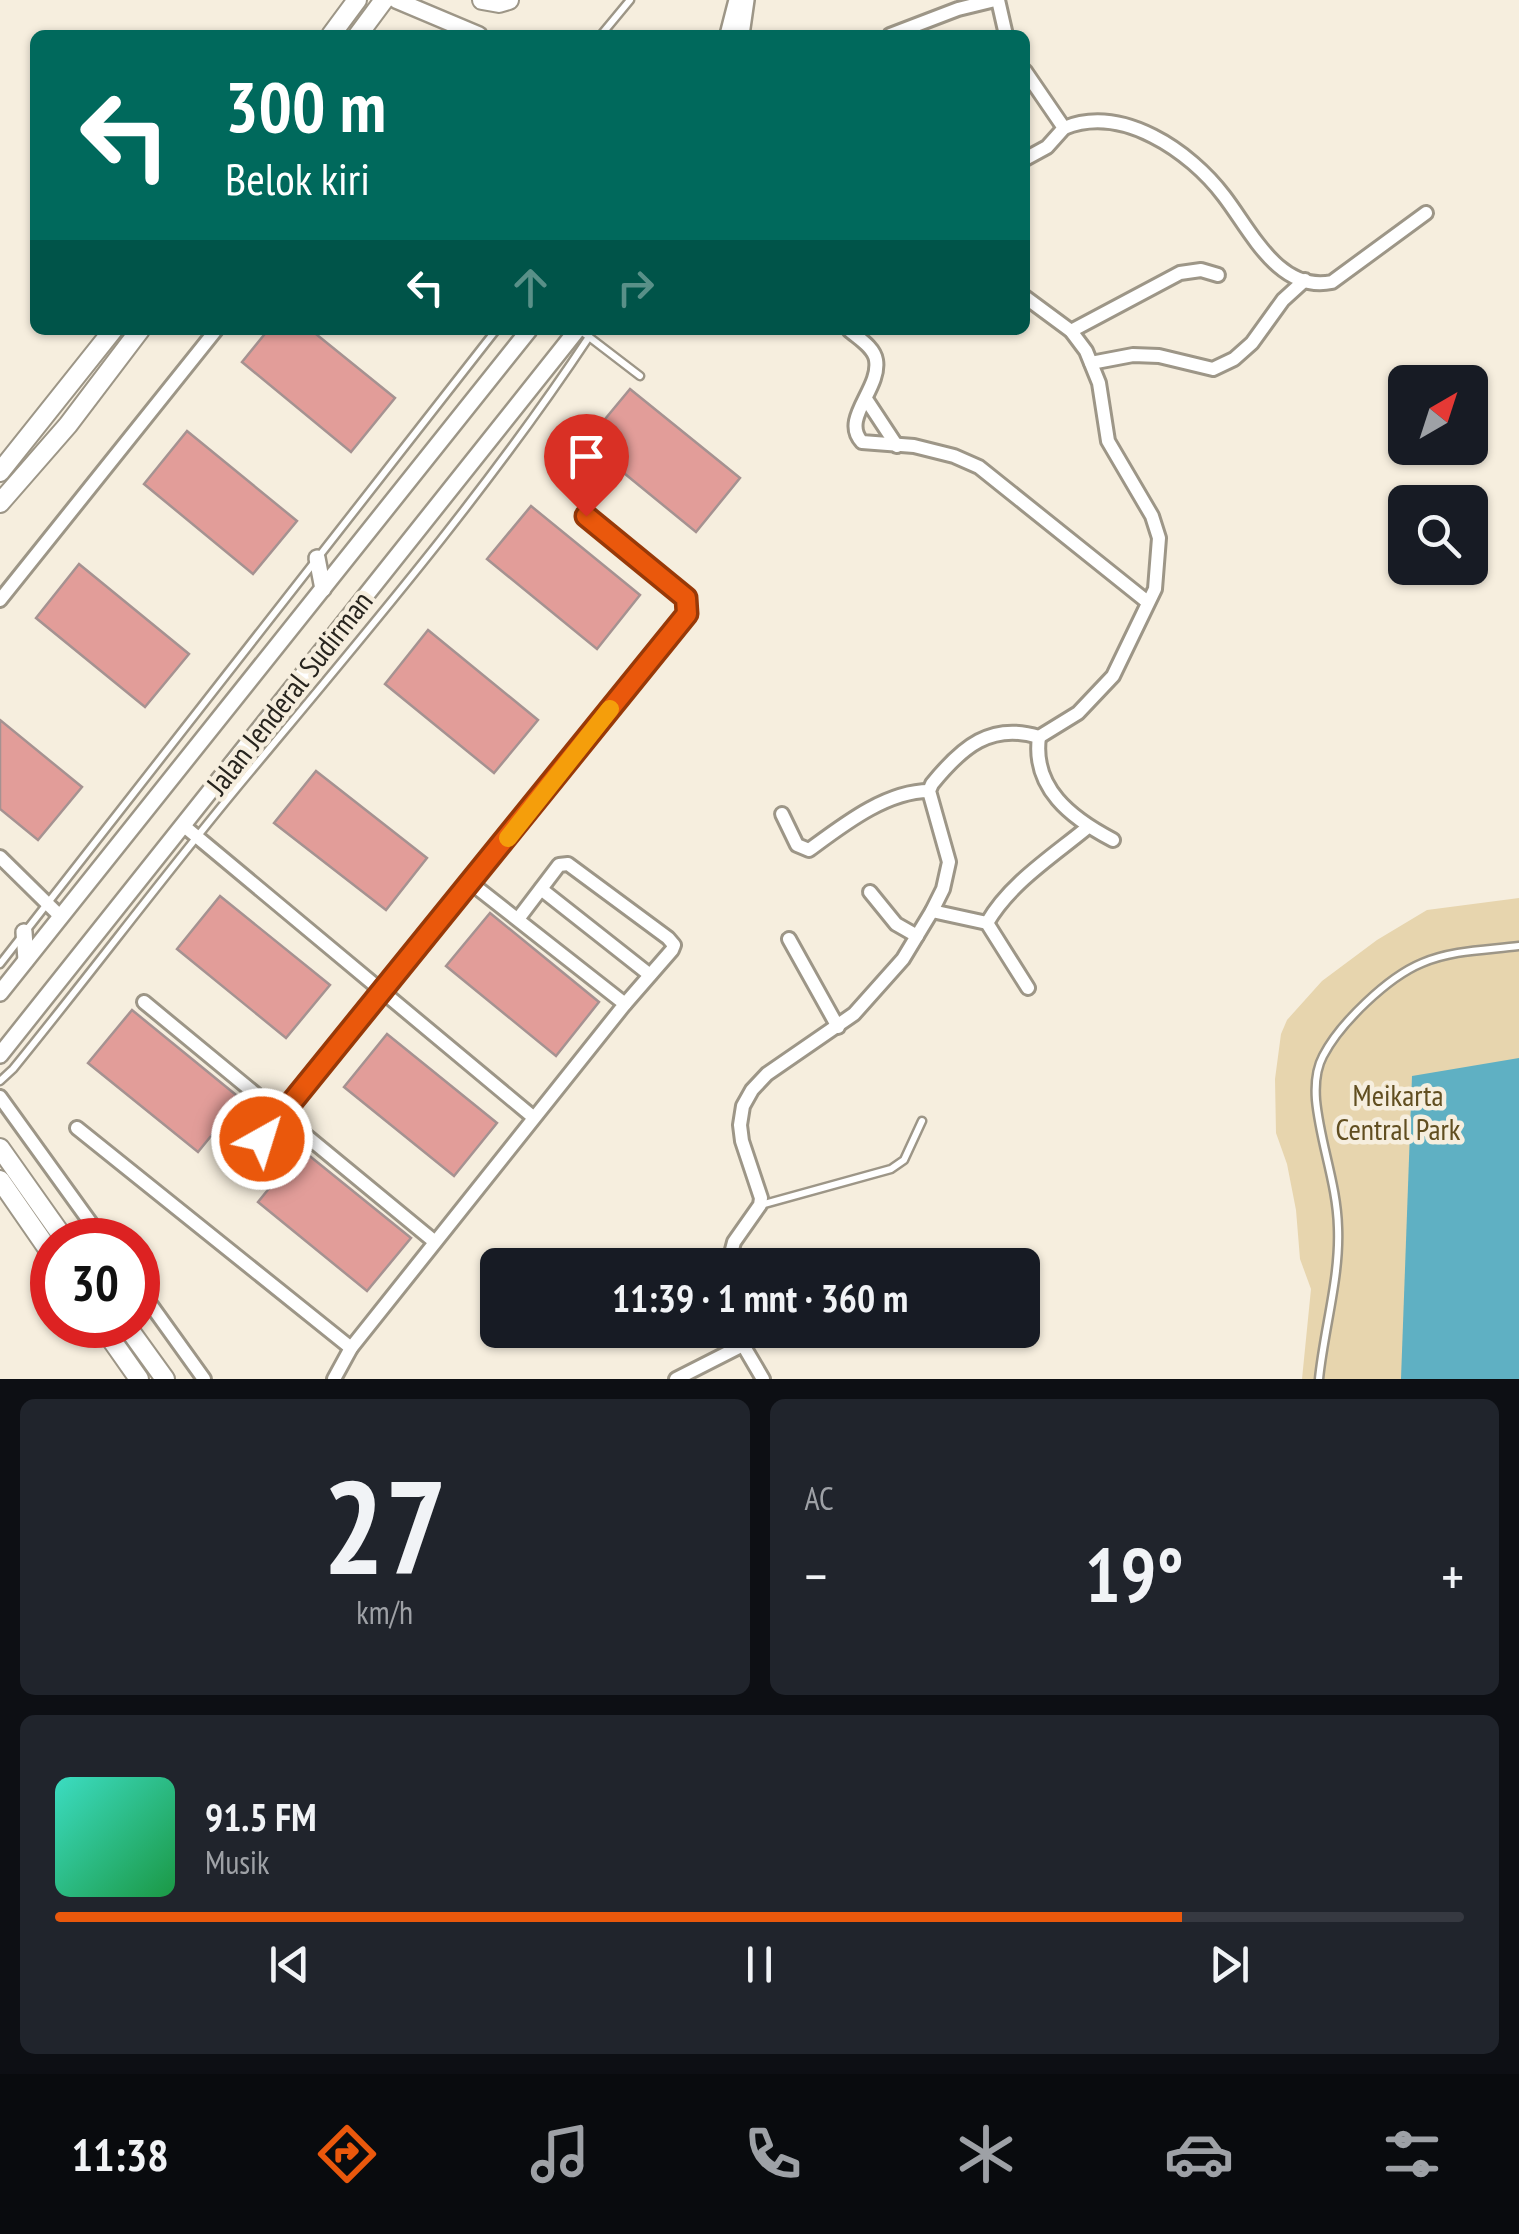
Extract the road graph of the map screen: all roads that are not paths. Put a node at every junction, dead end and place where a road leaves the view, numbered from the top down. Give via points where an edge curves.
1 (357, 0) edge
2 (396, 0) edge
3 (482, 0) edge
4 (509, 0) edge
5 (630, 0) edge
6 (737, 0) edge
7 (746, 0) edge
8 (996, 0) edge
9 (380, 6) edge
10 (336, 30) edge
11 (362, 30) edge
12 (467, 30) edge
13 (605, 30) edge
14 (729, 30) edge
15 (742, 30) edge
16 (903, 30) edge
17 (1005, 30) edge
18 (1030, 77) edge
19 (1064, 128) junction
20 (1030, 156) edge
21 (1426, 213) dead end
22 (1218, 275) dead end
23 (1305, 280) junction
24 (1030, 301) edge
25 (1071, 331) junction
26 (109, 335) edge
27 (136, 335) edge
28 (212, 335) edge
29 (492, 335) edge
30 (525, 335) edge
31 (580, 335) edge
32 (586, 335) edge
33 (855, 335) edge
34 (1090, 363) junction
35 (640, 376) dead end
36 (866, 399) junction
37 (897, 446) junction
38 (0, 472) edge
39 (0, 503) edge
40 (586, 516) dead end
41 (317, 558) junction
42 (323, 588) junction
43 (0, 600) edge
44 (1145, 600) dead end
45 (1039, 736) junction
46 (929, 790) junction
47 (782, 814) dead end
48 (1088, 827) junction
49 (190, 831) junction
50 (1113, 840) dead end
51 (0, 857) edge
52 (471, 884) junction
53 (540, 889) junction
54 (870, 892) dead end
55 (47, 902) junction
56 (932, 910) junction
57 (61, 917) junction
58 (518, 919) junction
59 (988, 923) junction
60 (24, 932) junction
61 (917, 936) junction
62 (789, 939) dead end
63 (1519, 946) edge
64 (26, 960) junction
65 (0, 964) edge
66 (650, 975) junction
67 (1028, 988) dead end
68 (383, 991) junction
69 (0, 993) edge
70 (144, 1002) dead end
71 (625, 1004) junction
72 (838, 1027) junction
73 (0, 1055) edge
74 (0, 1080) edge
75 (0, 1096) edge
76 (282, 1116) junction
77 (533, 1117) junction
78 (922, 1121) dead end
79 (77, 1128) dead end
80 (0, 1148) edge
81 (243, 1163) dead end
82 (0, 1180) edge
83 (760, 1205) junction
84 (50, 1218) edge
85 (87, 1218) edge
86 (30, 1223) edge
87 (435, 1242) junction
88 (732, 1248) edge
89 (160, 1318) edge
90 (118, 1348) edge
91 (142, 1348) edge
92 (351, 1348) junction
93 (737, 1348) edge
94 (745, 1348) edge
95 (139, 1379) edge
96 (164, 1379) edge
97 (204, 1379) edge
98 (334, 1379) edge
99 (676, 1379) edge
100 (763, 1379) edge
101 (1318, 1379) edge

1 - 10 main road
2 - 12 street
3 - 4 main road
5 - 13 lane
6 - 14 street
7 - 15 street
8 - 16 street
8 - 17 street
9 - 11 main road
18 - 19 street
19 - 20 street
19 - 23 street via 1083,120 1118,123 1172,148 1222,194 1266,255
21 - 23 street via 1332,282
22 - 25 street via 1180,273
23 - 34 street via 1252,343 1214,369 1146,356
24 - 25 street
25 - 34 street
26 - 38 main road
27 - 39 main road
28 - 43 street
29 - 41 lane
30 - 42 street, Jalan Jenderal Sudirman
31 - 49 street, Jalan Jenderal Sudirman
32 - 35 lane
33 - 36 street via 876,359
34 - 45 street via 1108,440 1160,538 1155,590 1113,676 1078,712
36 - 37 street
36 - 37 street via 854,434 862,442
37 - 44 street via 979,467
40 - 52 street via 686,598 687,614
41 - 42 street
41 - 55 lane
42 - 57 street, Jalan Jenderal Sudirman
45 - 46 street via 1016,730 990,734
45 - 48 street via 1043,782
46 - 47 street via 912,790 864,812 808,850 797,845
46 - 56 street via 950,862
48 - 50 street
48 - 59 street via 1014,889
49 - 68 street
49 - 73 street, Jalan Jenderal Sudirman
49 - 74 lane via 118,939
51 - 55 street
52 - 58 street
52 - 68 street
53 - 58 street
53 - 66 street
53 - 66 street via 568,864 668,938 674,946
54 - 61 street via 896,924
55 - 57 street
55 - 60 lane
56 - 59 street
56 - 61 street
57 - 64 street, Jalan Jenderal Sudirman
58 - 71 street
59 - 67 street
60 - 64 street
60 - 65 lane
61 - 72 street
62 - 72 street
63 - 101 lane via 1420,963 1346,1024 1322,1057 1316,1102 1338,1231
64 - 69 street, Jalan Jenderal Sudirman
66 - 71 street
68 - 76 street
68 - 77 street
70 - 76 street
71 - 77 street
72 - 83 street via 767,1074 743,1106 742,1141
75 - 85 street
76 - 81 street
76 - 87 street
77 - 87 street
78 - 83 lane via 904,1160 891,1168
79 - 92 street
80 - 84 main road
82 - 86 main road
83 - 88 street
87 - 92 street
89 - 97 street
90 - 95 main road
91 - 96 main road
92 - 98 street
93 - 99 street
94 - 100 street

